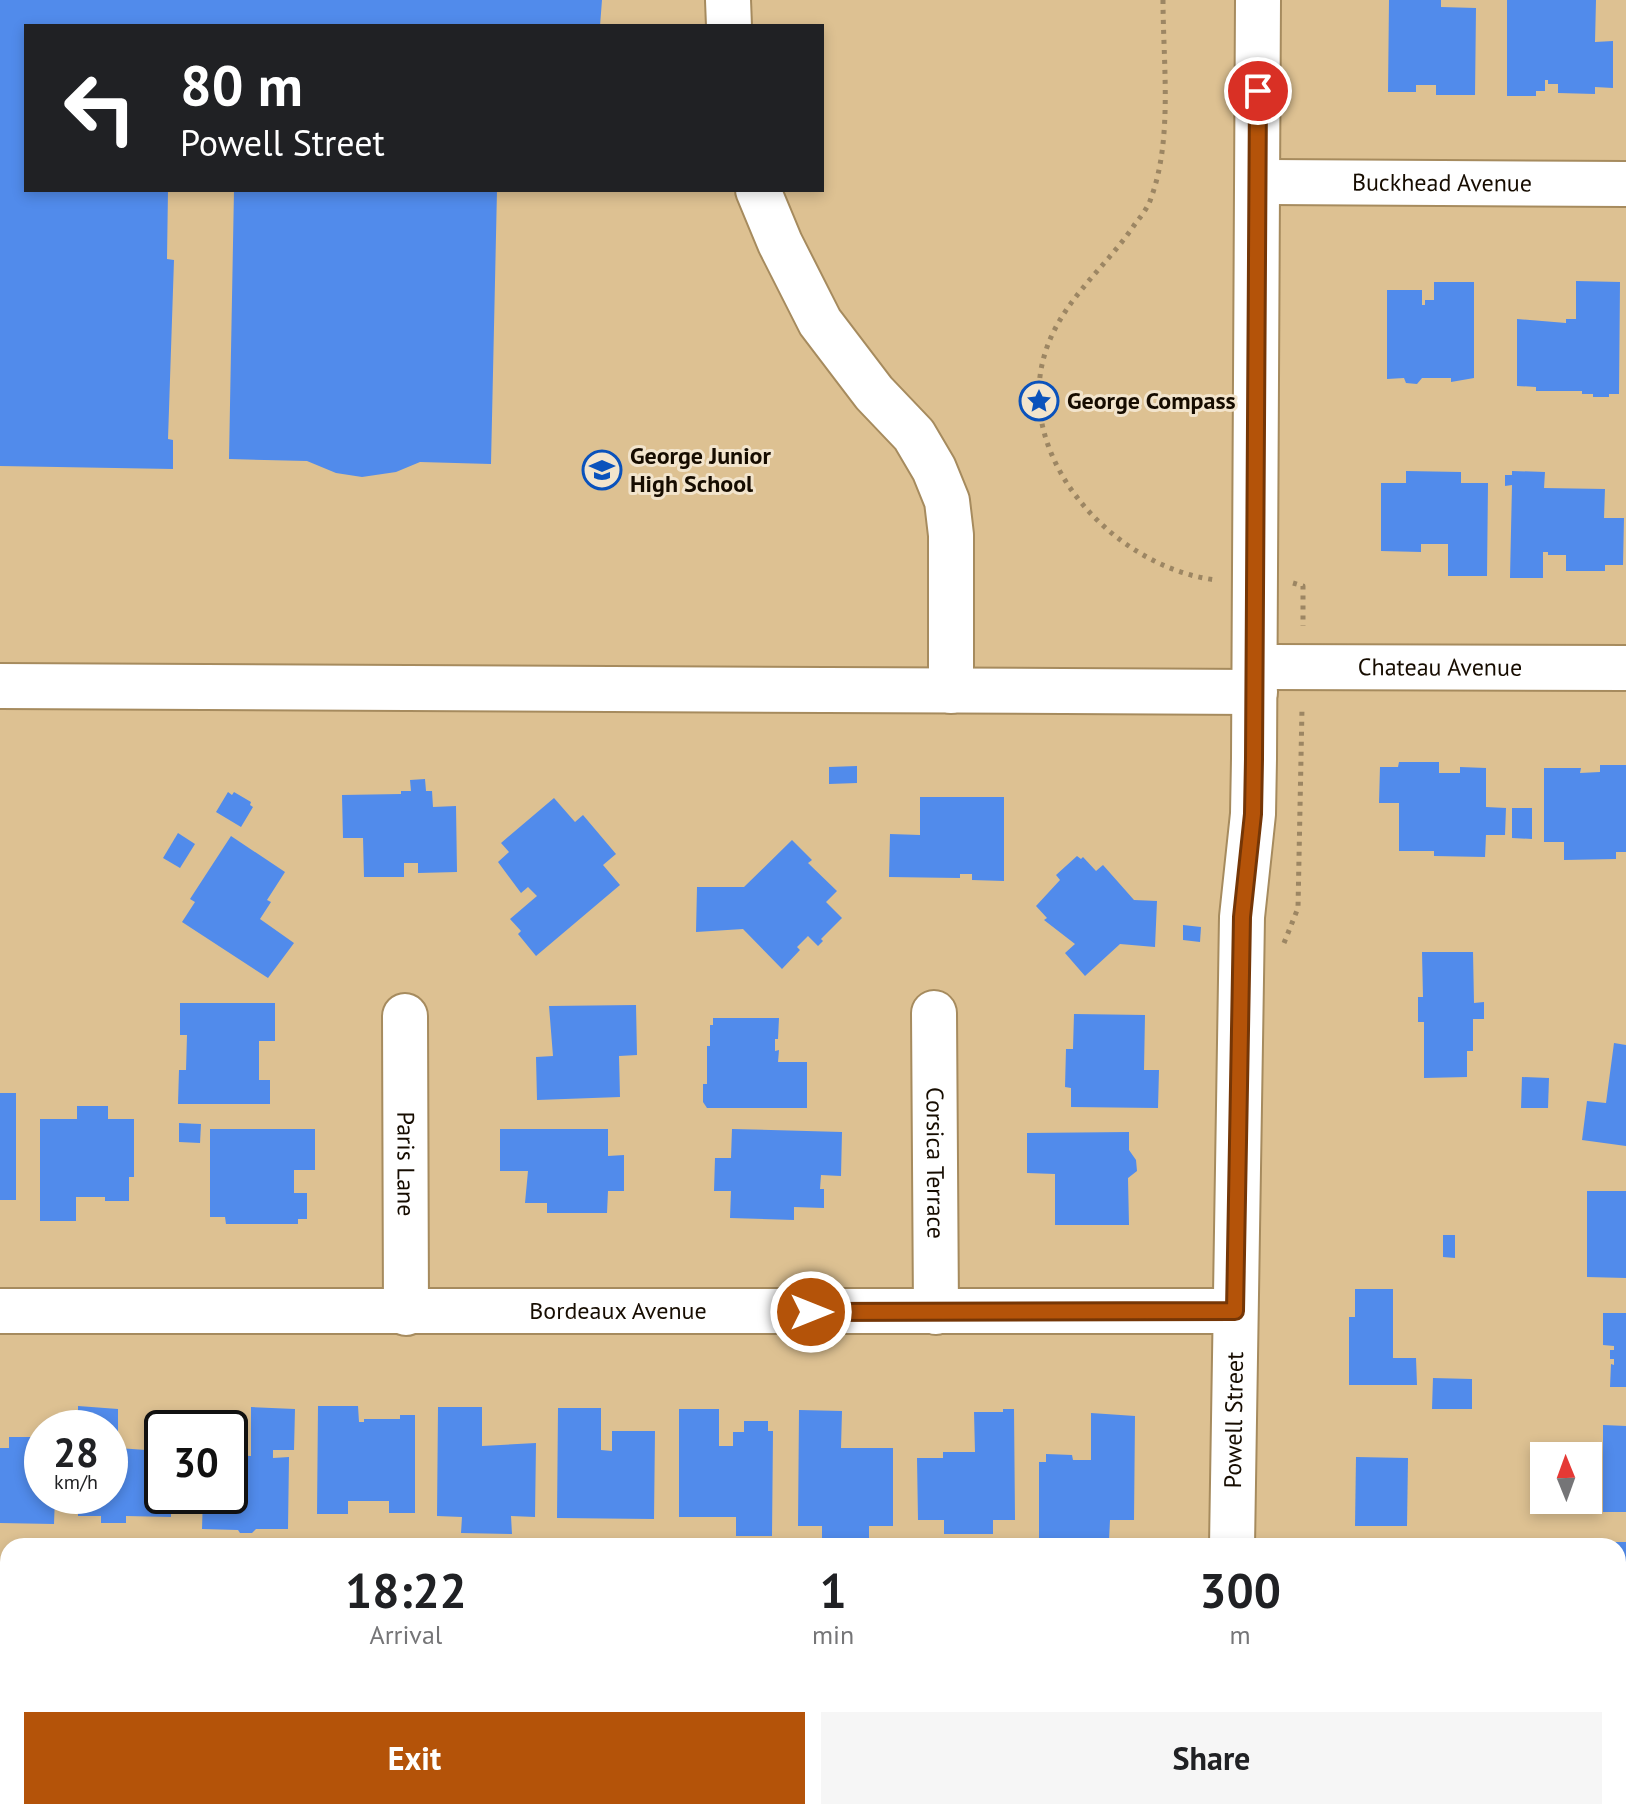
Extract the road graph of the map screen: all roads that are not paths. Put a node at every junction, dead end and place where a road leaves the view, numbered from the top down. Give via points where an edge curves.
1 (728, 0) edge
2 (1258, 0) edge
3 (729, 24) edge
4 (1258, 182) junction
5 (1626, 184) edge
6 (759, 192) edge
7 (1626, 668) edge
8 (1256, 679) junction
9 (0, 686) edge
10 (951, 691) junction
11 (934, 1013) dead end
12 (405, 1016) dead end
13 (0, 1311) edge
14 (1235, 1311) junction
15 (936, 1312) junction
16 (406, 1313) junction
17 (1232, 1538) edge

1 - 3 street
2 - 4 street, Powell Street
4 - 5 street, Buckhead Avenue
4 - 8 street, Powell Street
6 - 10 street via 820,322 914,435 947,501
7 - 8 street, Chateau Avenue
8 - 10 street, Chateau Avenue
8 - 14 street, Powell Street via 1253,814 1242,917
9 - 10 street, Chateau Avenue
11 - 15 street, Corsica Terrace
12 - 16 street, Paris Lane
13 - 16 street, Bordeaux Avenue
14 - 15 street, Bordeaux Avenue
14 - 17 street, Powell Street
15 - 16 street, Bordeaux Avenue

